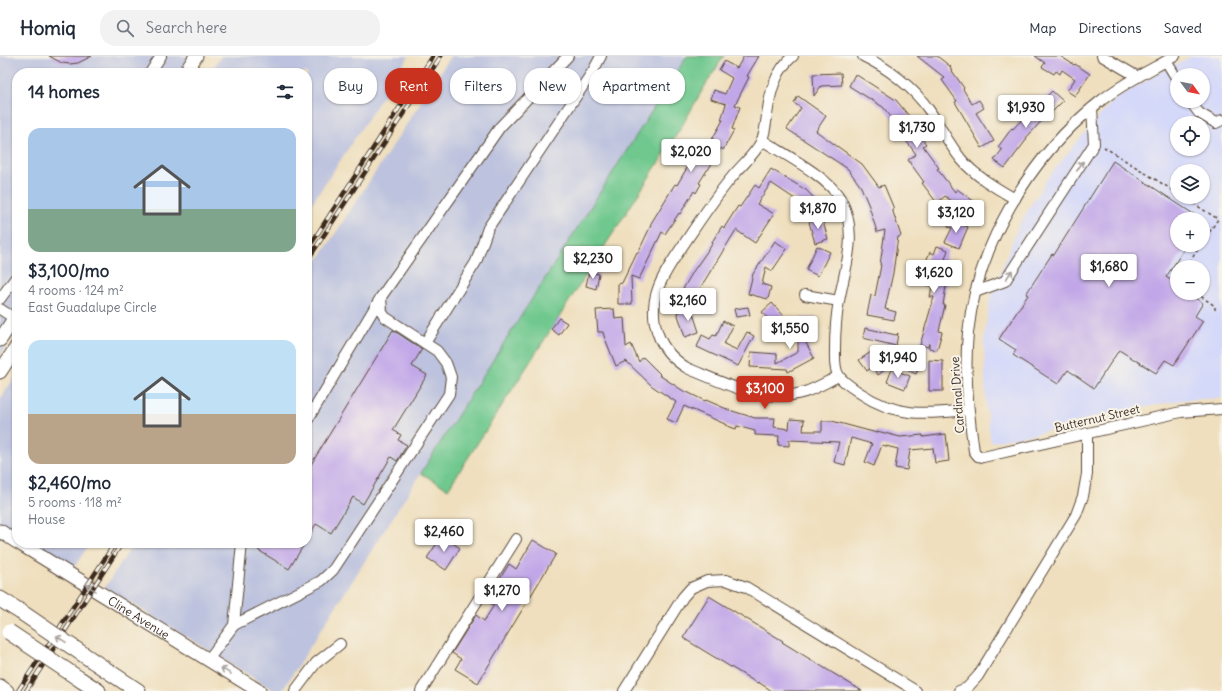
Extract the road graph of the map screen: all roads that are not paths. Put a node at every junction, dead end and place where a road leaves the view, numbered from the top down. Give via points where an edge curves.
1 (161, 56) edge
2 (196, 56) edge
3 (568, 56) edge
4 (601, 56) edge
5 (793, 56) edge
6 (863, 56) edge
7 (1102, 56) edge
8 (1171, 58) edge
9 (153, 68) edge
10 (188, 68) edge
11 (1174, 68) edge
12 (1138, 77) junction
13 (1092, 108) junction
14 (1195, 108) edge
15 (1220, 124) edge
16 (762, 140) junction
17 (1015, 199) junction
18 (12, 283) edge
19 (975, 292) junction
20 (805, 294) dead end
21 (381, 297) junction
22 (0, 299) edge
23 (839, 301) junction
24 (0, 308) edge
25 (12, 314) edge
26 (12, 322) edge
27 (0, 340) edge
28 (425, 343) junction
29 (12, 354) edge
30 (0, 372) edge
31 (839, 376) junction
32 (1222, 408) edge
33 (968, 410) junction
34 (312, 413) edge
35 (1087, 433) junction
36 (978, 456) joint
37 (0, 532) edge
38 (12, 539) edge
39 (516, 539) dead end
40 (28, 548) edge
41 (242, 548) edge
42 (0, 599) edge
43 (234, 625) junction
44 (5, 629) edge
45 (340, 644) dead end
46 (208, 660) junction
47 (0, 686) edge
48 (7, 691) edge
49 (98, 691) edge
50 (138, 691) edge
51 (259, 691) edge
52 (295, 691) edge
53 (421, 691) edge
54 (624, 691) edge
55 (916, 691) edge
56 (959, 691) edge

1 - 9 street
2 - 10 main road
3 - 21 street via 500,127
4 - 28 street via 488,228 476,262
5 - 16 street via 786,61 777,75 770,96
6 - 17 street via 888,70 929,109 971,170
7 - 12 street
8 - 11 street
8 - 12 street, Cardinal Drive
12 - 13 street, Cardinal Drive via 1114,90
13 - 17 street, Cardinal Drive via 1054,146
19 -> 13 street via 1005,281 1094,144
14 - 15 street via 1199,113
16 - 23 street via 828,184 845,209 850,244
16 - 31 street via 711,205 657,288 653,304 655,327 664,346 680,363 740,390 764,394 794,394
17 - 19 street, Cardinal Drive via 994,237
18 - 22 street
19 - 33 street, Cardinal Drive via 968,341
20 - 23 street
21 - 28 street via 385,317
21 - 34 street
23 - 31 street via 835,351
24 - 25 street
26 - 27 main road
28 - 43 street via 437,351 446,363 451,377 449,394 333,570 321,581
29 - 30 main road
31 - 33 street via 865,396 901,411 928,414
32 - 35 street, Butternut Street via 1181,412
33 - 36 street, Cardinal Drive via 974,451
35 - 36 street, Butternut Street via 983,457
35 - 56 street via 1087,474 1076,515 978,676 967,688
37 - 38 main road, Cline Avenue
39 - 53 street
46 -> 40 main road, Cline Avenue
41 - 43 street
50 -> 42 highway, bridge
43 - 46 street
44 - 49 highway, bridge
45 - 52 street via 316,663
51 -> 46 main road, Cline Avenue
47 - 48 main road
54 - 55 street via 683,596 691,588 707,581 726,580 746,587

